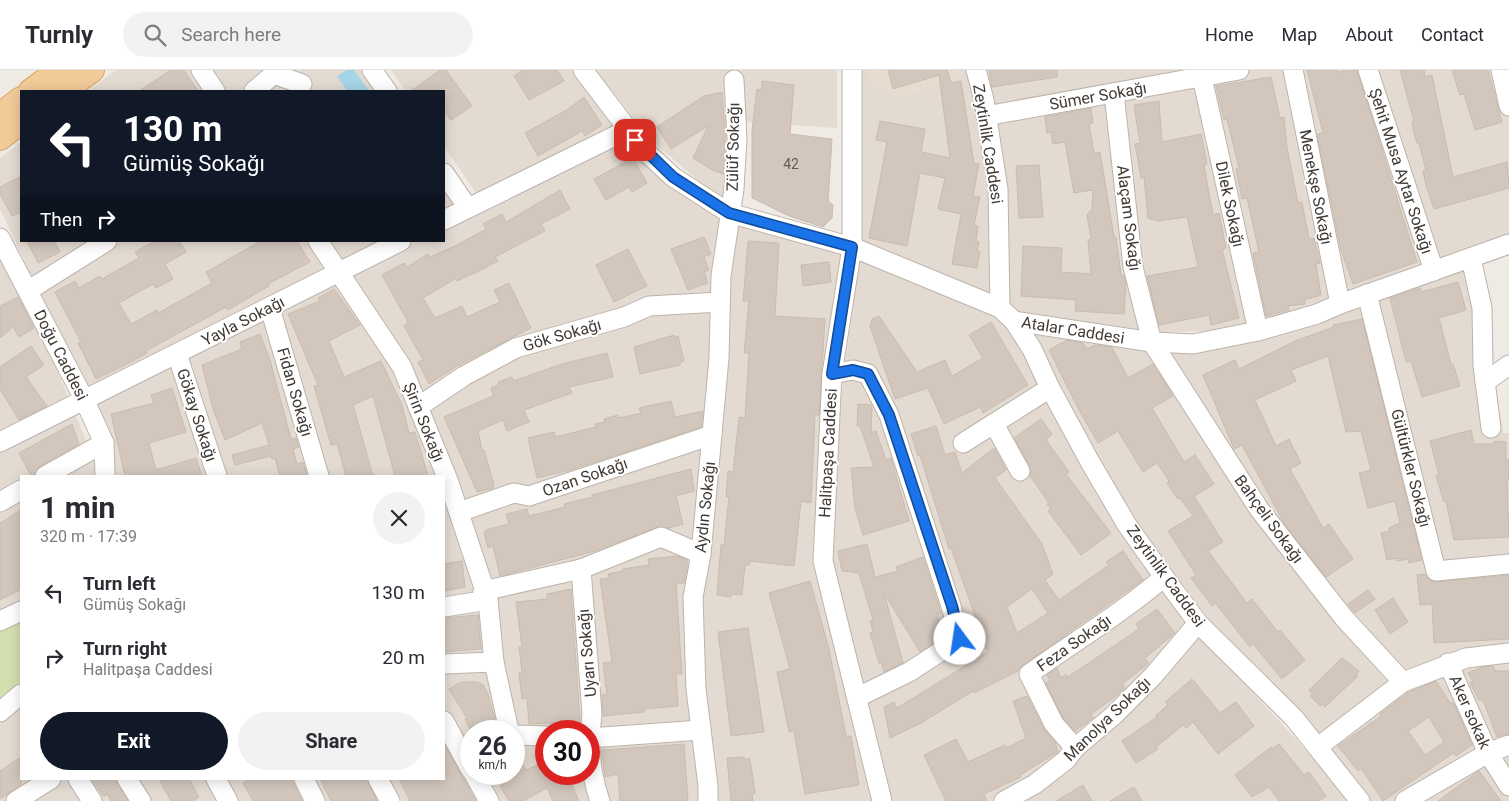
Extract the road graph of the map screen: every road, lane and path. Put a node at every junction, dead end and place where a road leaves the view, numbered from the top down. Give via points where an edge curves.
1 (59, 70) edge
2 (92, 70) edge
3 (201, 70) edge
4 (372, 70) edge
5 (583, 70) edge
6 (852, 70) edge
7 (976, 70) edge
8 (1239, 70) edge
9 (1293, 70) edge
10 (1368, 70) edge
11 (1501, 70) edge
12 (732, 73) edge
13 (1202, 77) junction
14 (302, 84) dead end
15 (32, 90) edge
16 (65, 90) edge
17 (214, 90) edge
18 (255, 90) edge
19 (386, 90) edge
20 (1114, 93) junction
21 (20, 100) edge
22 (1509, 106) edge
23 (0, 115) edge
24 (986, 116) junction
25 (20, 123) edge
26 (627, 130) junction
27 (0, 138) edge
28 (445, 174) edge
29 (468, 208) junction
30 (729, 213) junction
31 (445, 220) edge
32 (104, 242) edge
33 (319, 242) edge
34 (399, 242) edge
35 (1509, 244) edge
36 (852, 247) junction
37 (3, 250) edge
38 (1471, 258) junction
39 (1434, 271) junction
40 (339, 272) junction
41 (29, 290) junction
42 (1367, 294) junction
43 (720, 302) junction
44 (1340, 304) junction
45 (270, 308) junction
46 (1000, 308) junction
47 (1014, 321) junction
48 (1258, 331) junction
49 (1152, 342) junction
50 (177, 354) junction
51 (1509, 364) edge
52 (832, 374) junction
53 (1485, 382) junction
54 (1050, 388) junction
55 (85, 401) junction
56 (418, 407) junction
57 (994, 424) junction
58 (1491, 428) dead end
59 (4, 435) edge
60 (712, 435) junction
61 (104, 443) junction
62 (963, 444) dead end
63 (1020, 471) dead end
64 (47, 475) edge
65 (105, 475) edge
66 (217, 475) edge
67 (319, 475) edge
68 (441, 475) edge
69 (445, 486) edge
70 (20, 491) edge
71 (0, 502) edge
72 (452, 507) edge
73 (701, 554) junction
74 (1509, 564) edge
75 (581, 568) junction
76 (1164, 578) junction
77 (485, 596) junction
78 (445, 607) edge
79 (20, 611) edge
80 (0, 621) edge
81 (1198, 622) junction
82 (1509, 652) edge
83 (494, 662) junction
84 (1448, 663) junction
85 (445, 664) edge
86 (1403, 682) junction
87 (20, 697) edge
88 (858, 697) junction
89 (0, 712) edge
90 (507, 720) edge
91 (591, 720) edge
92 (445, 723) edge
93 (701, 730) junction
94 (600, 737) edge
95 (1509, 745) edge
96 (1318, 747) junction
97 (1075, 748) junction
98 (460, 750) edge
99 (1488, 753) junction
100 (49, 780) edge
101 (79, 780) edge
102 (129, 780) edge
103 (217, 780) edge
104 (304, 780) edge
105 (379, 780) edge
106 (480, 785) edge
107 (594, 785) edge
108 (1509, 786) edge
109 (16, 801) edge
110 (92, 801) edge
111 (141, 801) edge
112 (228, 801) edge
113 (315, 801) edge
114 (390, 801) edge
115 (489, 801) edge
116 (600, 801) edge
117 (708, 801) edge
118 (882, 801) edge
119 (1004, 801) edge
120 (1360, 801) edge
121 (1405, 801) edge

1 - 15 main road
2 - 16 main road
3 - 17 street
4 - 19 street
5 - 26 street, Atalar Caddesi
6 - 36 street, Halitpaşa Caddesi
7 - 24 street, Zeytinlik Caddesi
8 - 13 street, Sümer Sokağı
9 - 44 street, Menekşe Sokağı
10 - 39 street, Şehit Musa Aytar Sokağı
11 - 22 street
12 - 30 street, Zülüf Sokağı via 736,139 734,189
13 - 20 street, Sümer Sokağı
13 - 48 street, Dilek Sokağı
14 - 18 street via 274,74
20 - 24 street, Sümer Sokağı
20 - 49 street, Alaçam Sokağı via 1133,267
21 - 23 main road
24 - 46 street, Zeytinlik Caddesi via 998,189
25 - 27 main road
26 - 29 street
26 - 30 street, Atalar Caddesi via 673,177
28 - 29 street
29 - 31 street
30 - 36 street, Atalar Caddesi
30 - 43 street, Aydın Sokağı
32 - 41 street
33 - 40 street, Şirin Sokağı
34 - 40 street, Yayla Sokağı
35 - 38 street, Atalar Caddesi
36 - 46 street, Atalar Caddesi
36 - 52 street, Halitpaşa Caddesi
37 - 41 street, Doğu Caddesi
38 - 39 street, Atalar Caddesi
38 - 53 street via 1482,308
39 - 42 street, Atalar Caddesi
40 - 45 street, Yayla Sokağı
40 - 56 street, Şirin Sokağı via 402,367
41 - 55 street, Doğu Caddesi
42 - 44 street, Atalar Caddesi
42 - 74 street, Gültürkler Sokağı via 1436,571
43 - 56 street, Gök Sokağı via 649,306 516,348 464,376
43 - 60 street, Aydın Sokağı
44 - 48 street, Atalar Caddesi
45 - 50 street, Yayla Sokağı
45 - 67 street, Fidan Sokağı
46 - 47 street, Atalar Caddesi
47 - 49 street, Atalar Caddesi
47 - 54 street, Zeytinlik Caddesi via 1032,349
48 - 49 street, Atalar Caddesi via 1193,344
49 - 86 street, Bahçeli Sokağı via 1259,509 1344,618
50 - 55 street, Yayla Sokağı
50 - 66 street, Gökay Sokağı
51 - 53 street
52 - 88 street, Halitpaşa Caddesi via 823,561
52 - 88 street via 853,370 868,374 889,415 960,639 910,672
53 - 58 street
54 - 57 street
54 - 76 street, Zeytinlik Caddesi via 1127,525
55 - 59 street, Yayla Sokağı
55 - 61 street, Doğu Caddesi
56 - 68 street, Şirin Sokağı
57 - 62 street
57 - 63 street
60 - 72 street, Ozan Sokağı via 530,496 514,493
60 - 73 street, Aydın Sokağı
61 - 64 street
61 - 65 street, Doğu Caddesi
69 - 72 street, Şirin Sokağı
70 - 71 street
72 - 77 street, Şirin Sokağı
73 - 75 street via 661,537
73 - 93 street, Aydın Sokağı via 693,597 696,689
75 - 77 street
75 - 91 street, Uyarı Sokağı
76 - 81 street, Zeytinlik Caddesi
76 - 97 street, Feza Sokağı via 1029,674 1054,724
77 - 78 street
77 - 83 street, Şirin Sokağı
79 - 80 street
81 - 96 street, Zeytinlik Caddesi via 1294,718
81 - 97 street, Manolya Sokağı via 1153,676
82 - 84 street
83 - 85 street
83 - 90 street, Şirin Sokağı
84 - 86 street
84 - 99 street, Aker sokak
86 - 96 street
87 - 89 street
88 - 118 street, Halitpaşa Caddesi
92 - 98 street
93 - 94 street
93 - 117 street, Aydın Sokağı
95 - 99 street
96 - 120 street, Zeytinlik Caddesi
97 - 119 street, Manolya Sokağı via 1066,760 1035,784
99 - 108 street, Aker sokak
99 - 121 street
100 - 109 street
101 - 110 street
102 - 111 street
103 - 112 street
104 - 113 street
105 - 114 street
106 - 115 street
107 - 116 street, Uyarı Sokağı

